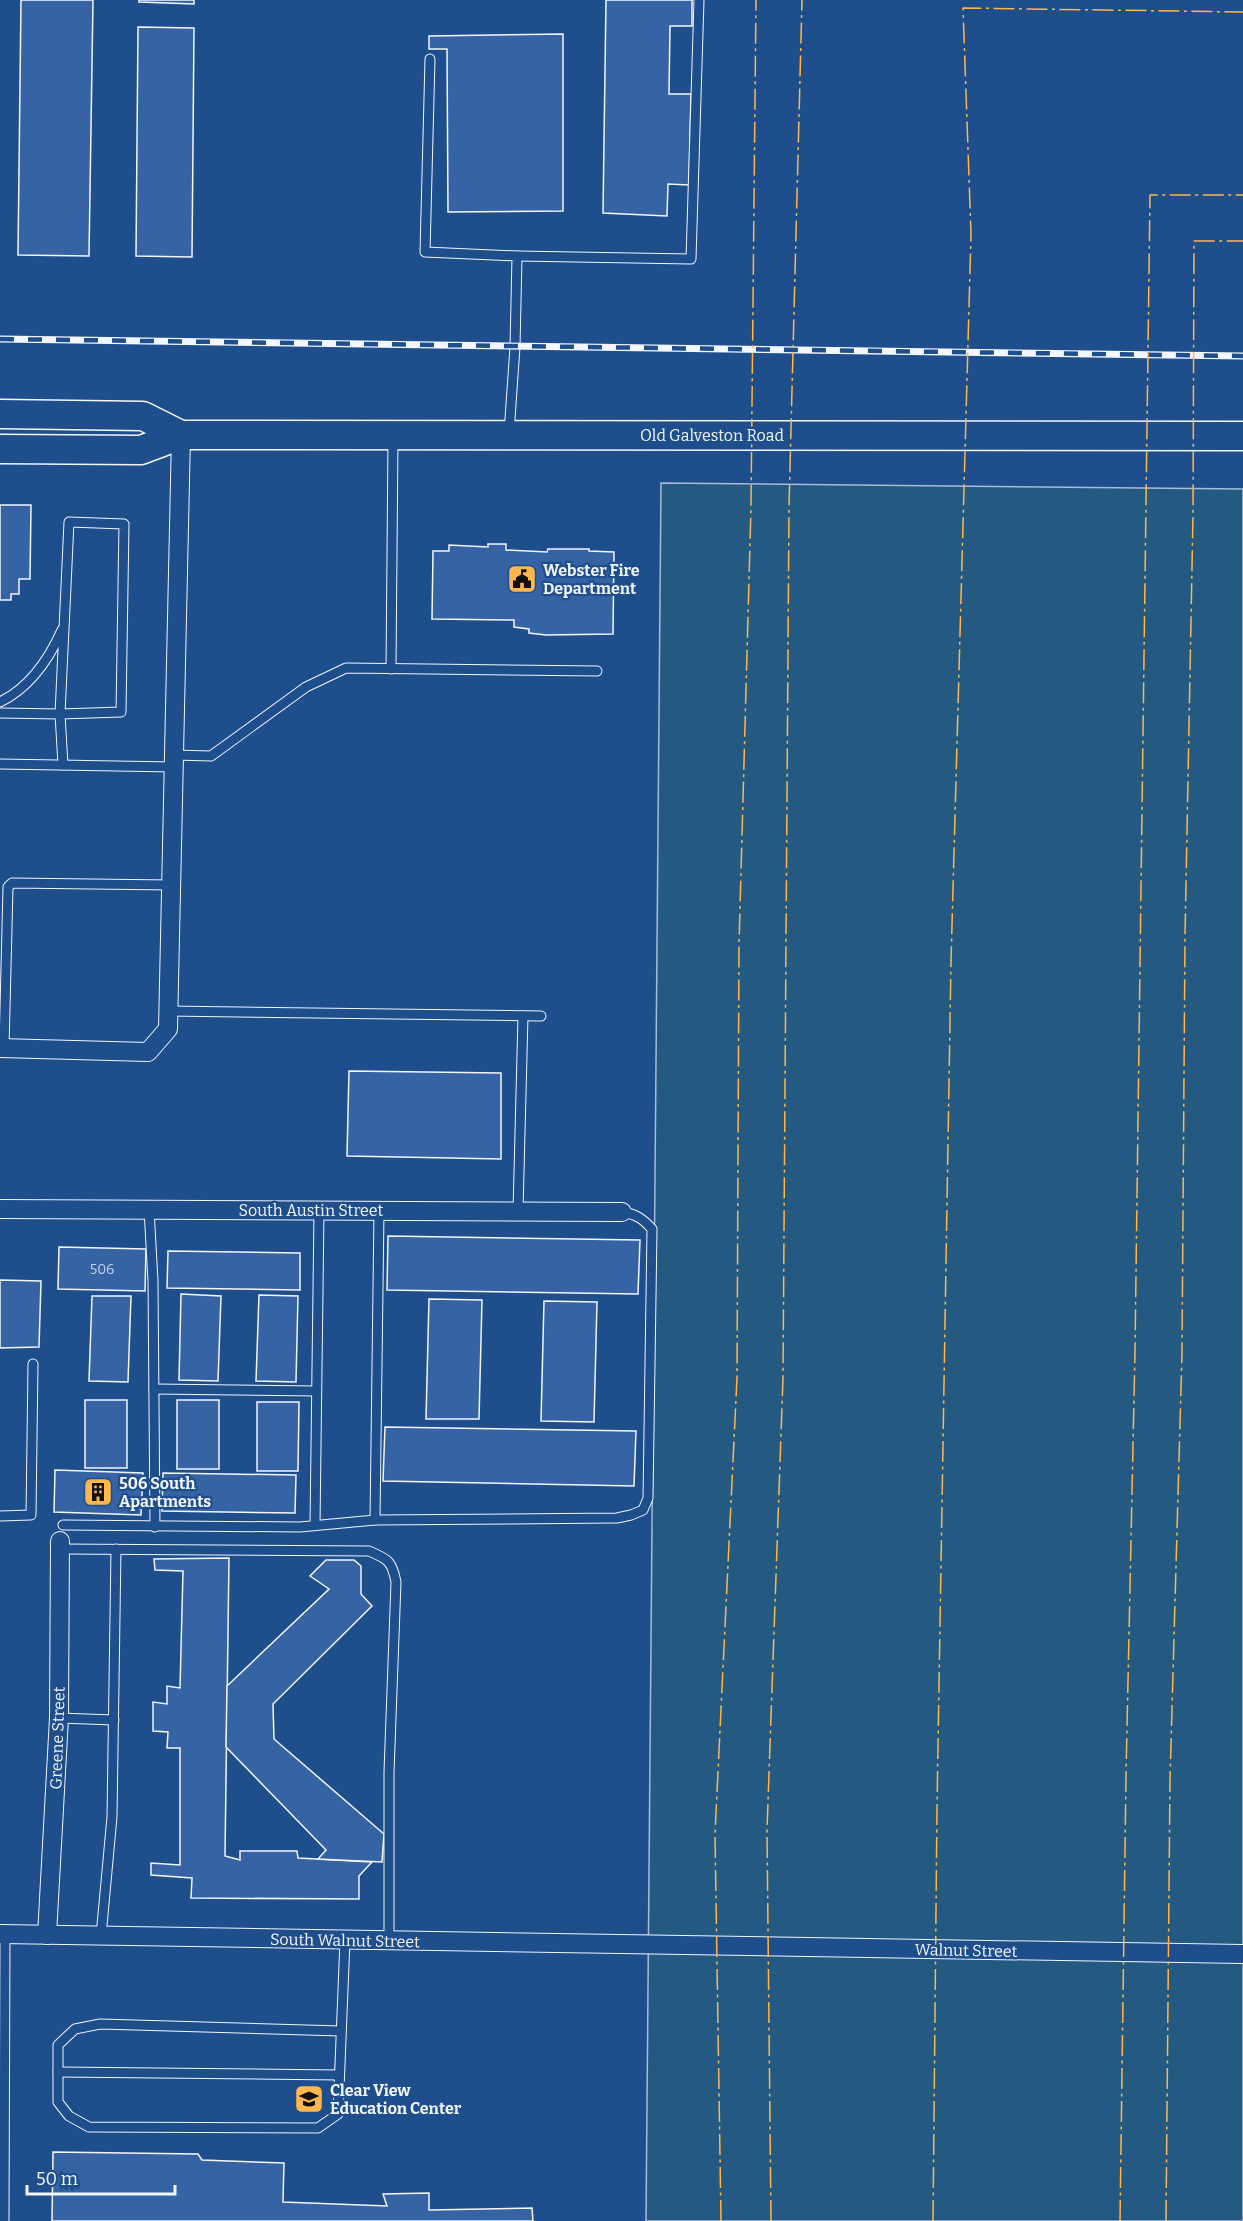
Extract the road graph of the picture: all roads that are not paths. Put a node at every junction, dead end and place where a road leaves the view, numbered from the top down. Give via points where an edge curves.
1 (699, 0) edge
2 (430, 59) dead end
3 (518, 256) junction
4 (0, 414) edge
5 (181, 435) junction
6 (393, 435) junction
7 (508, 435) junction
8 (1243, 436) edge
9 (0, 449) edge
10 (64, 622) junction
11 (391, 669) junction
12 (597, 672) dead end
13 (0, 702) edge
14 (0, 713) edge
15 (60, 714) junction
16 (174, 761) junction
17 (0, 764) edge
18 (63, 765) junction
19 (171, 885) junction
20 (168, 1011) junction
21 (523, 1016) junction
22 (541, 1016) dead end
23 (2, 1048) edge
24 (0, 1209) edge
25 (149, 1209) junction
26 (319, 1210) junction
27 (379, 1211) junction
28 (518, 1211) junction
29 (622, 1212) joint
30 (33, 1364) dead end
31 (154, 1389) junction
32 (316, 1391) junction
33 (0, 1516) edge
34 (375, 1520) junction
35 (315, 1525) junction
36 (154, 1527) junction
37 (61, 1538) junction
38 (116, 1549) junction
39 (59, 1718) junction
40 (114, 1720) junction
41 (2, 1934) edge
42 (47, 1935) junction
43 (101, 1936) junction
44 (345, 1940) junction
45 (389, 1941) junction
46 (690, 1946) joint
47 (1243, 1954) edge
48 (341, 2031) junction
49 (58, 2072) junction
50 (339, 2075) junction
51 (4, 2221) edge

1 - 3 lane via 691,259
2 - 3 lane via 424,252
3 - 7 lane
4 - 5 main road, Old Galveston Road via 143,416
5 - 6 main road, Old Galveston Road
5 - 9 main road, Old Galveston Road via 141,450
5 - 16 street
6 - 7 main road, Old Galveston Road
6 - 11 lane
7 - 8 main road, Old Galveston Road
10 - 13 lane via 33,678
10 - 15 lane
10 - 15 lane via 69,522 124,524 121,712
11 - 12 lane
11 - 16 lane via 346,668 306,687 211,756
14 - 15 lane
15 - 18 lane
16 - 18 lane
16 - 19 street
17 - 18 lane
19 - 20 street
19 - 23 lane via 12,883 8,887
20 - 21 lane
20 - 23 street via 168,1029 148,1052
21 - 22 lane
21 - 28 lane
24 - 25 street, South Austin Street
25 - 26 street, South Austin Street
25 - 31 lane
26 - 27 street, South Austin Street
26 - 32 lane
27 - 28 street, South Austin Street
27 - 34 lane
28 - 29 street, South Austin Street
29 - 34 lane via 644,1220 652,1229 648,1498 643,1510 616,1518
30 - 33 lane via 31,1515
31 - 32 lane
31 - 36 lane
32 - 35 lane
34 - 35 lane
35 - 36 lane
36 - 37 lane
37 - 38 lane
37 - 39 street, Greene Street
38 - 40 lane
38 - 45 lane via 369,1551 385,1557 393,1567 396,1582 389,1772
39 - 40 lane
39 - 42 street, Greene Street
40 - 43 lane via 112,1817
41 - 42 street, South Walnut Street
41 - 51 lane
42 - 43 street, South Walnut Street
43 - 44 street, South Walnut Street
44 - 45 street, South Walnut Street
44 - 48 lane
45 - 46 street, South Walnut Street
46 - 47 street, Walnut Street
48 - 49 lane via 100,2024 75,2029 58,2045
48 - 50 lane
49 - 50 lane
49 - 50 lane via 58,2102 69,2116 89,2127 318,2128 338,2114

